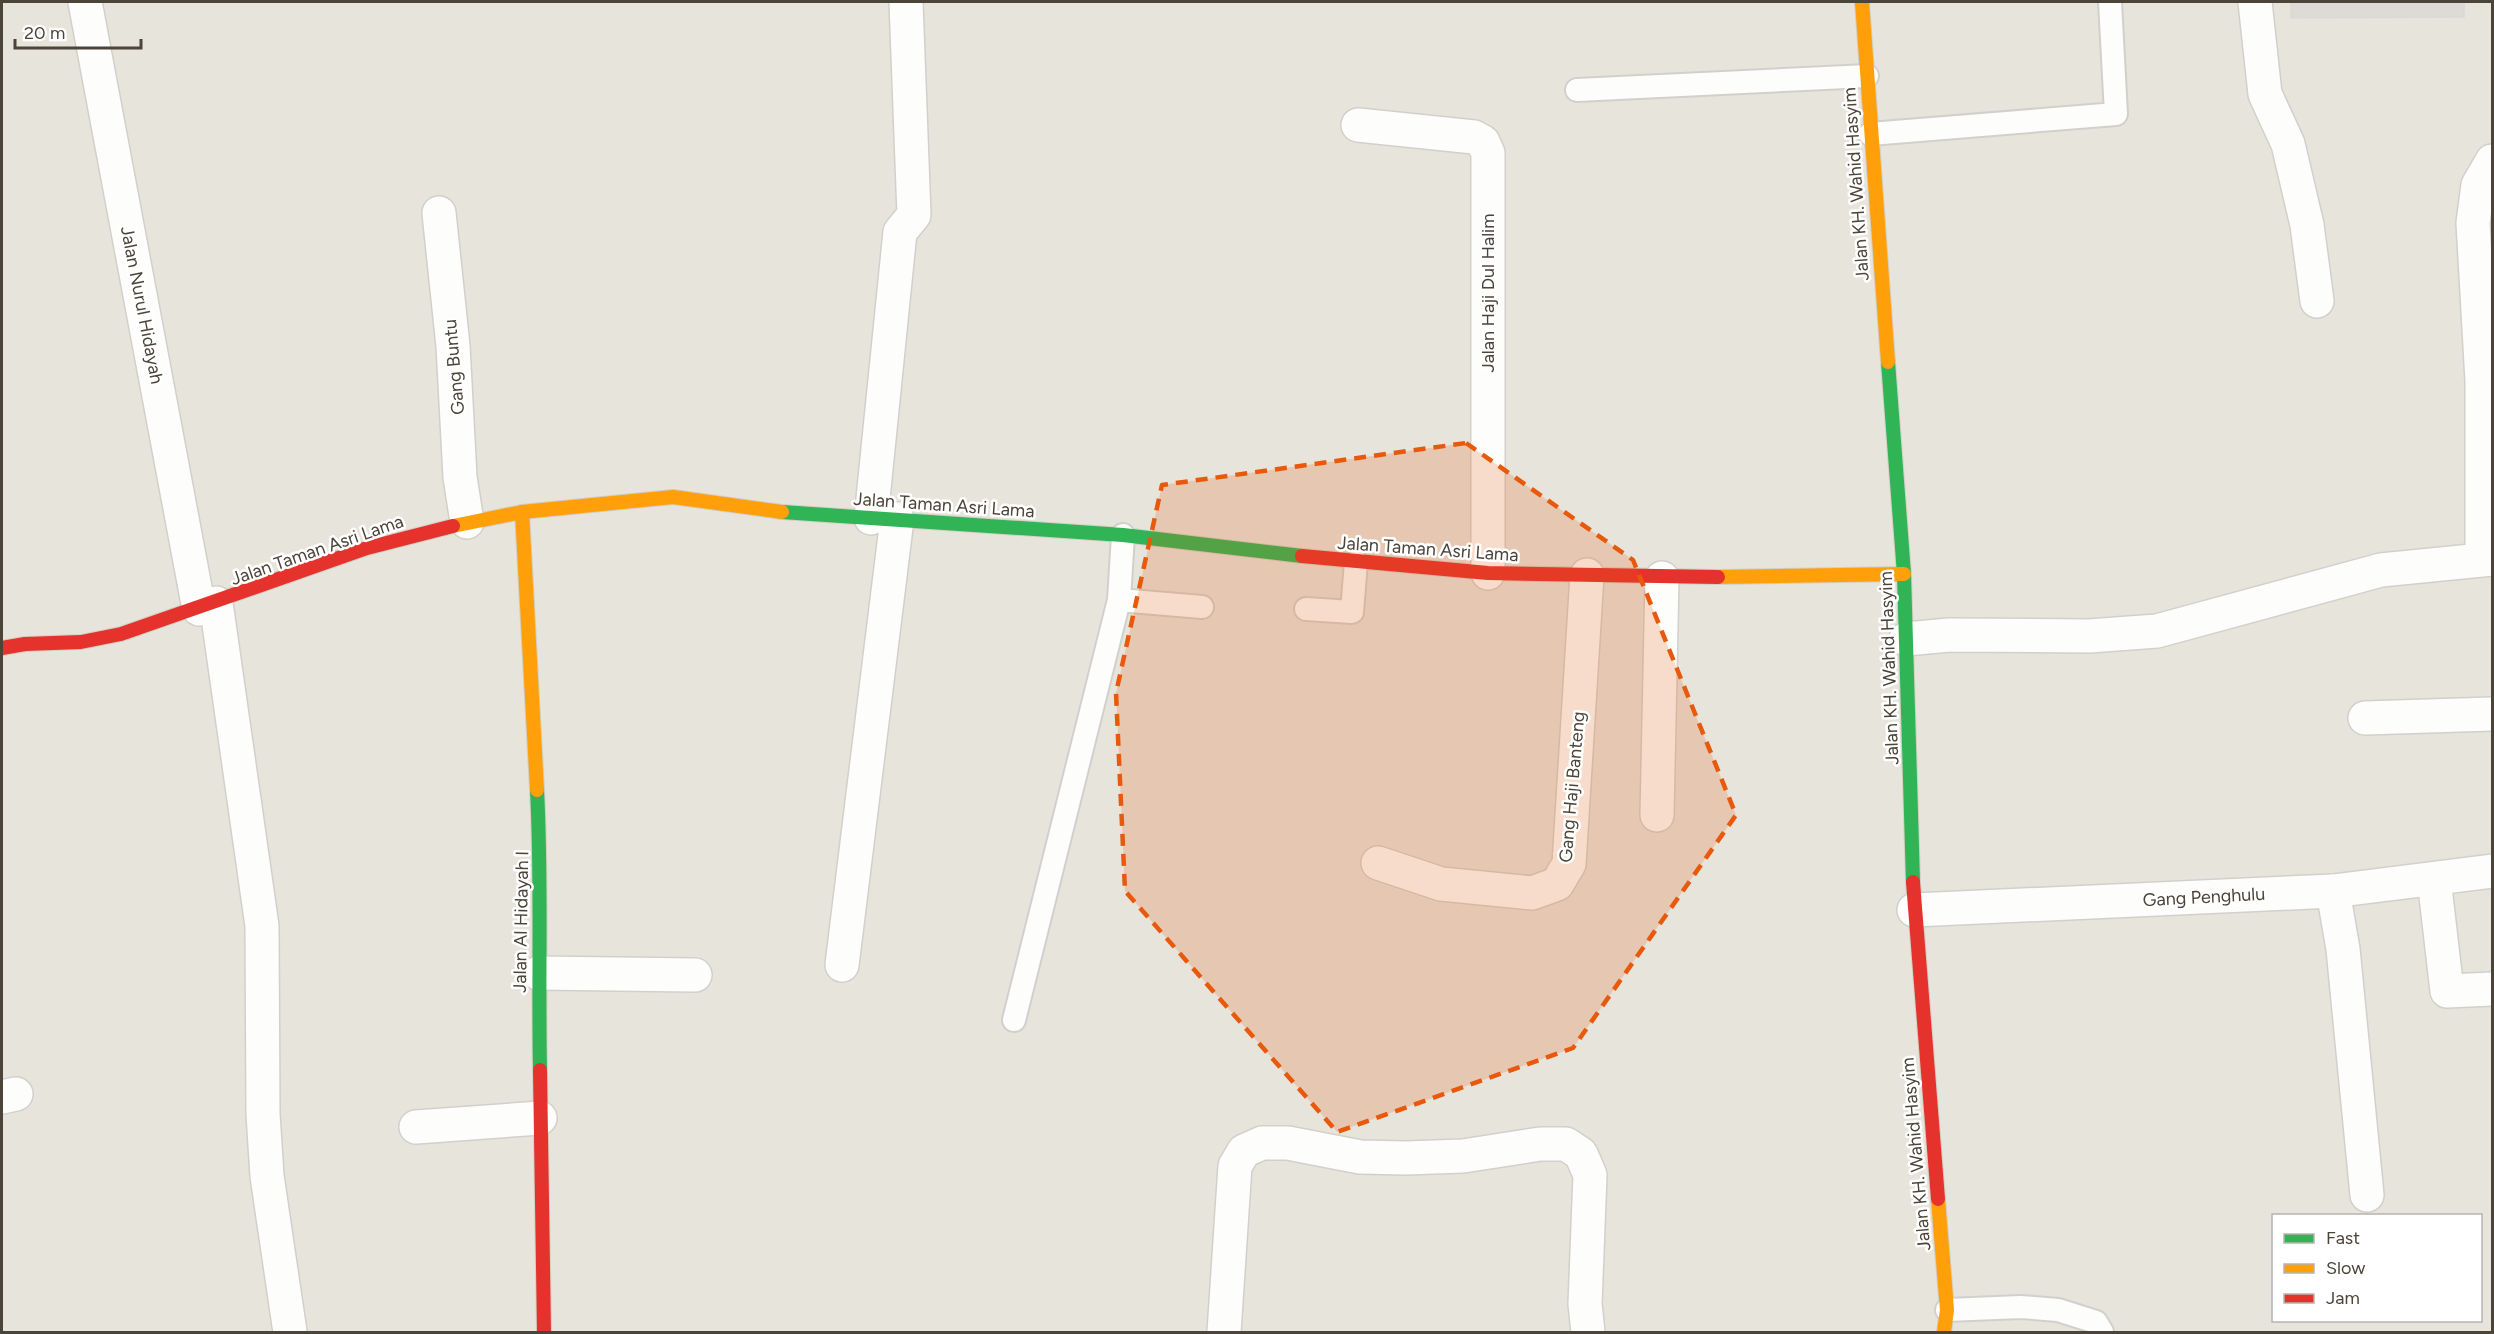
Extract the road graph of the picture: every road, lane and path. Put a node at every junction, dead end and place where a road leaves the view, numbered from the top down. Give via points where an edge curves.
1 (85, 2) edge
2 (906, 2) edge
3 (1862, 2) edge
4 (2110, 2) edge
5 (2255, 2) edge
6 (1867, 76) junction
7 (1577, 90) dead end
8 (1358, 125) dead end
9 (1870, 134) junction
10 (2493, 162) edge
11 (439, 213) dead end
12 (2316, 301) dead end
13 (522, 512) junction
14 (884, 519) junction
15 (467, 522) junction
16 (1123, 535) junction
17 (2487, 559) edge
18 (1356, 562) junction
19 (1488, 573) junction
20 (1904, 574) junction
21 (1587, 575) junction
22 (1662, 578) junction
23 (1119, 600) junction
24 (208, 606) junction
25 (1202, 607) dead end
26 (1306, 609) dead end
27 (1906, 639) junction
28 (2, 648) edge
29 (2493, 714) edge
30 (2365, 718) dead end
31 (1657, 815) dead end
32 (1378, 863) dead end
33 (2493, 871) edge
34 (2434, 879) junction
35 (2333, 891) junction
36 (1914, 910) junction
37 (842, 965) dead end
38 (538, 973) junction
39 (695, 975) dead end
40 (2493, 989) edge
41 (1014, 1020) dead end
42 (540, 1118) junction
43 (416, 1127) dead end
44 (2367, 1194) dead end
45 (1947, 1310) junction
46 (290, 1332) edge
47 (544, 1332) edge
48 (1224, 1332) edge
49 (1588, 1332) edge
50 (1944, 1332) edge
51 (2102, 1332) edge

1 - 24 street, Jalan Nurul Hidayah
2 - 14 street via 914,215 900,232
3 - 6 street, Jalan KH. Wahid Hasyim
4 - 9 lane via 2116,114
5 - 12 street via 2265,94 2288,144 2307,225
6 - 7 lane
6 - 9 street, Jalan KH. Wahid Hasyim
8 - 19 street, Jalan Haji Dul Halim via 1474,137 1483,142 1488,153
9 - 20 street, Jalan KH. Wahid Hasyim
10 - 17 street via 2478,185 2473,223
11 - 15 street, Gang Buntu
13 - 14 street, Jalan Taman Asri Lama via 673,497 772,511
13 - 15 street, Jalan Taman Asri Lama
13 - 38 street, Jalan Al Hidayah I via 541,861
14 - 16 street, Jalan Taman Asri Lama
14 - 37 street
15 - 24 street, Jalan Taman Asri Lama via 367,548
16 - 18 street, Jalan Taman Asri Lama
16 - 23 lane
17 - 27 street via 2381,570 2157,631
18 - 19 street, Jalan Taman Asri Lama
18 - 26 lane via 1352,612
19 - 21 street, Jalan Taman Asri Lama
20 - 22 street, Jalan Taman Asri Lama
20 - 27 street, Jalan KH. Wahid Hasyim
21 - 22 street, Jalan Taman Asri Lama
21 - 32 street, Gang Haji Banteng via 1569,864 1557,884 1532,893 1441,884
22 - 31 street
23 - 25 lane
23 - 41 lane
24 - 28 street, Jalan Taman Asri Lama via 121,634 81,642
24 - 46 street, Jalan Nurul Hidayah via 262,926 264,1135
27 - 36 street, Jalan KH. Wahid Hasyim
29 - 30 street
33 - 34 street, Gang Penghulu
34 - 35 street, Gang Penghulu
34 - 40 street via 2447,991
35 - 36 street, Gang Penghulu
35 - 44 street via 2343,949
36 - 45 street, Jalan KH. Wahid Hasyim
38 - 39 street
38 - 42 street, Jalan Al Hidayah I
42 - 43 street
42 - 47 street, Jalan Al Hidayah I
45 - 50 street, Jalan KH. Wahid Hasyim
45 - 51 lane via 2058,1310 2096,1322
48 - 49 street via 1235,1166 1244,1151 1262,1143 1288,1143 1360,1157 1406,1158 1566,1144 1581,1154 1590,1175 1585,1304

